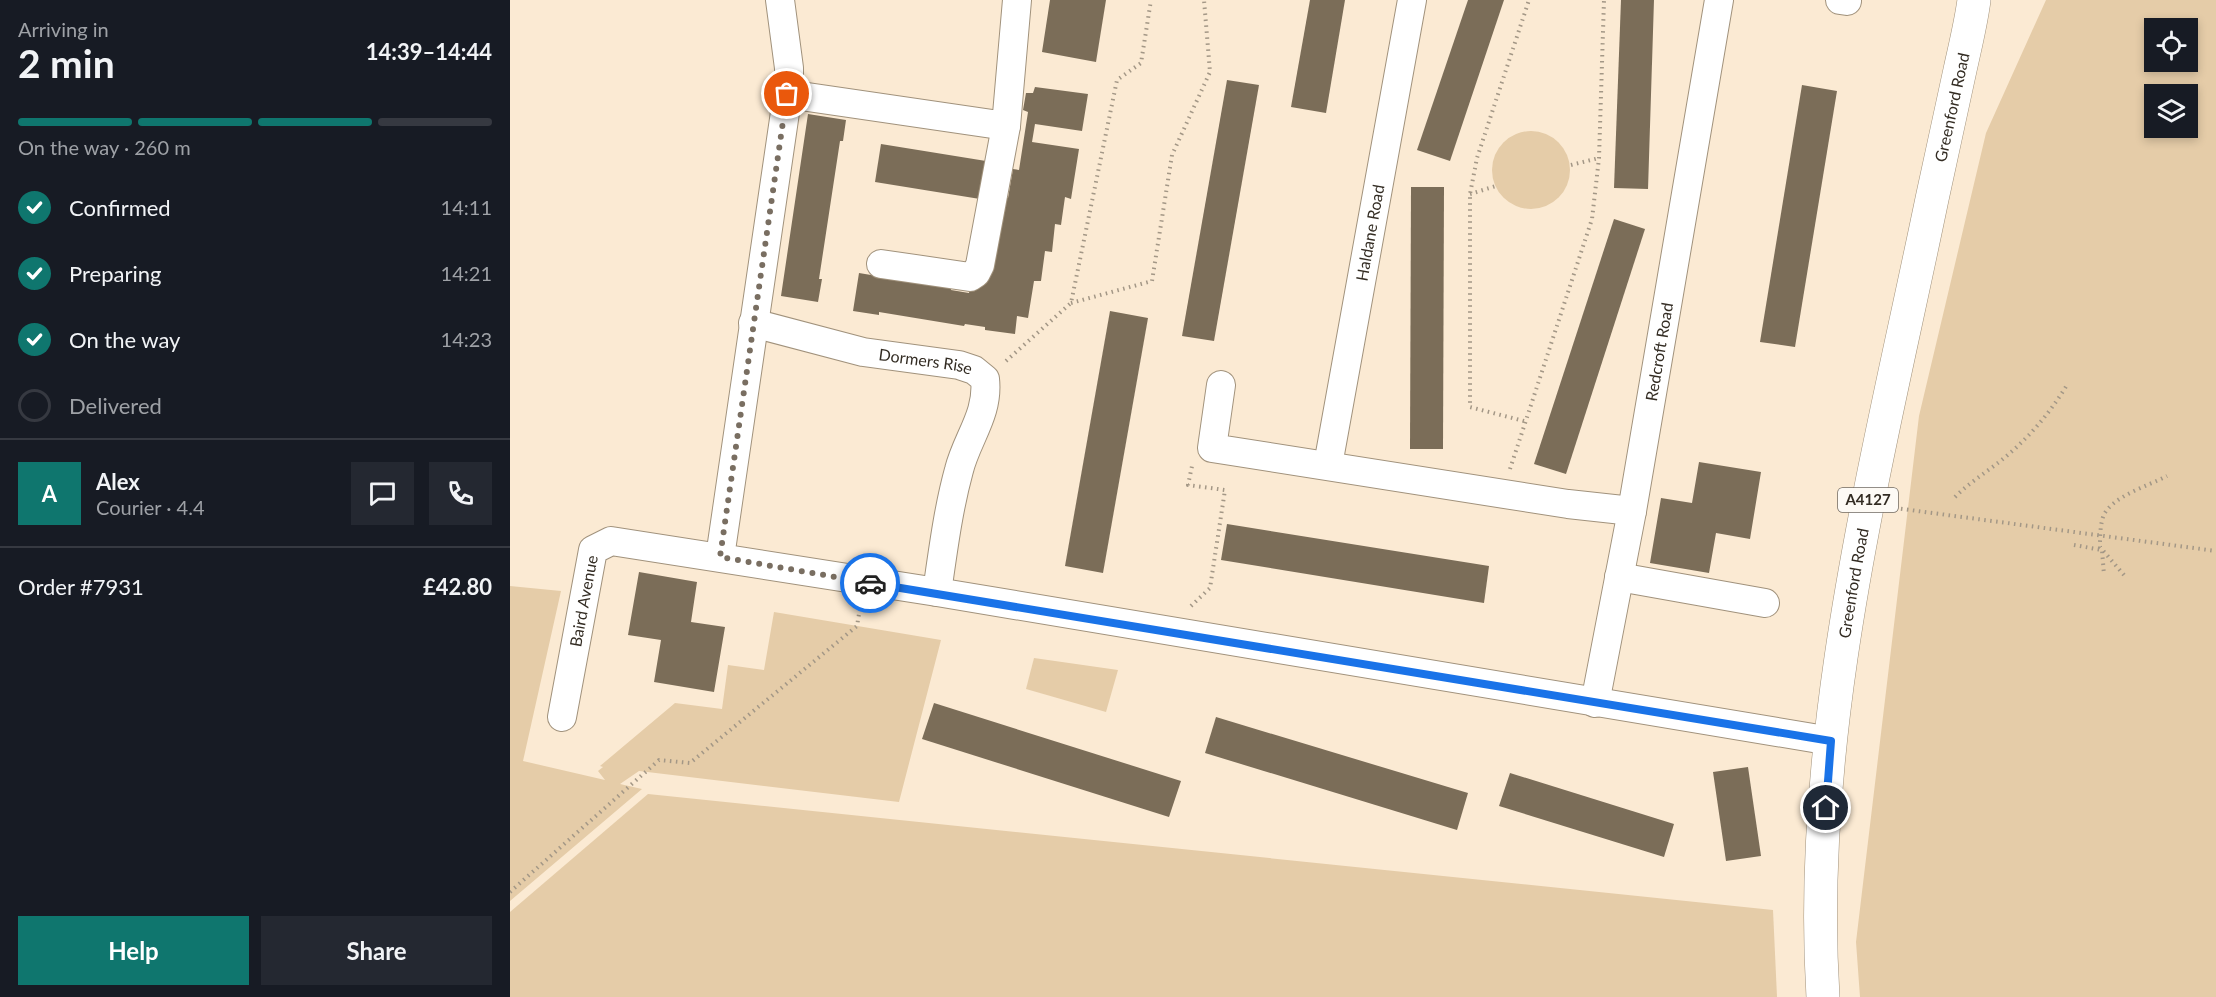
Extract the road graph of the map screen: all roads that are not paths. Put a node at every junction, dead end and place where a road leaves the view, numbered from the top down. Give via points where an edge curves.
1 (780, 0) edge
2 (1017, 0) edge
3 (1412, 0) edge
4 (1719, 0) edge
5 (1974, 0) edge
6 (787, 94) junction
7 (1006, 126) junction
8 (881, 264) dead end
9 (753, 323) junction
10 (1221, 386) dead end
11 (1328, 465) junction
12 (1632, 511) junction
13 (720, 557) junction
14 (1619, 577) junction
15 (937, 592) junction
16 (1765, 603) dead end
17 (1595, 703) junction
18 (562, 717) dead end
19 (1831, 741) junction
20 (1823, 997) edge

1 - 6 street via 789,68
2 - 7 street
3 - 11 street, Haldane Road
4 - 12 street, Redcroft Road
5 - 19 main road, Greenford Road / A4127 via 1868,503
6 - 7 street
6 - 9 street
7 - 8 street via 981,265 974,276
9 - 13 street
9 - 15 street, Dormers Rise via 863,352 959,365 985,379 984,410 960,467 949,511
10 - 11 street via 1212,448
11 - 12 street via 1505,495
12 - 14 street, Redcroft Road
13 - 15 street, Baird Avenue
13 - 18 street, Baird Avenue via 611,541 593,550
14 - 16 street
14 - 17 street, Redcroft Road
15 - 17 street, Baird Avenue
17 - 19 street, Baird Avenue
19 - 20 main road, Greenford Road / A4127 via 1819,937

